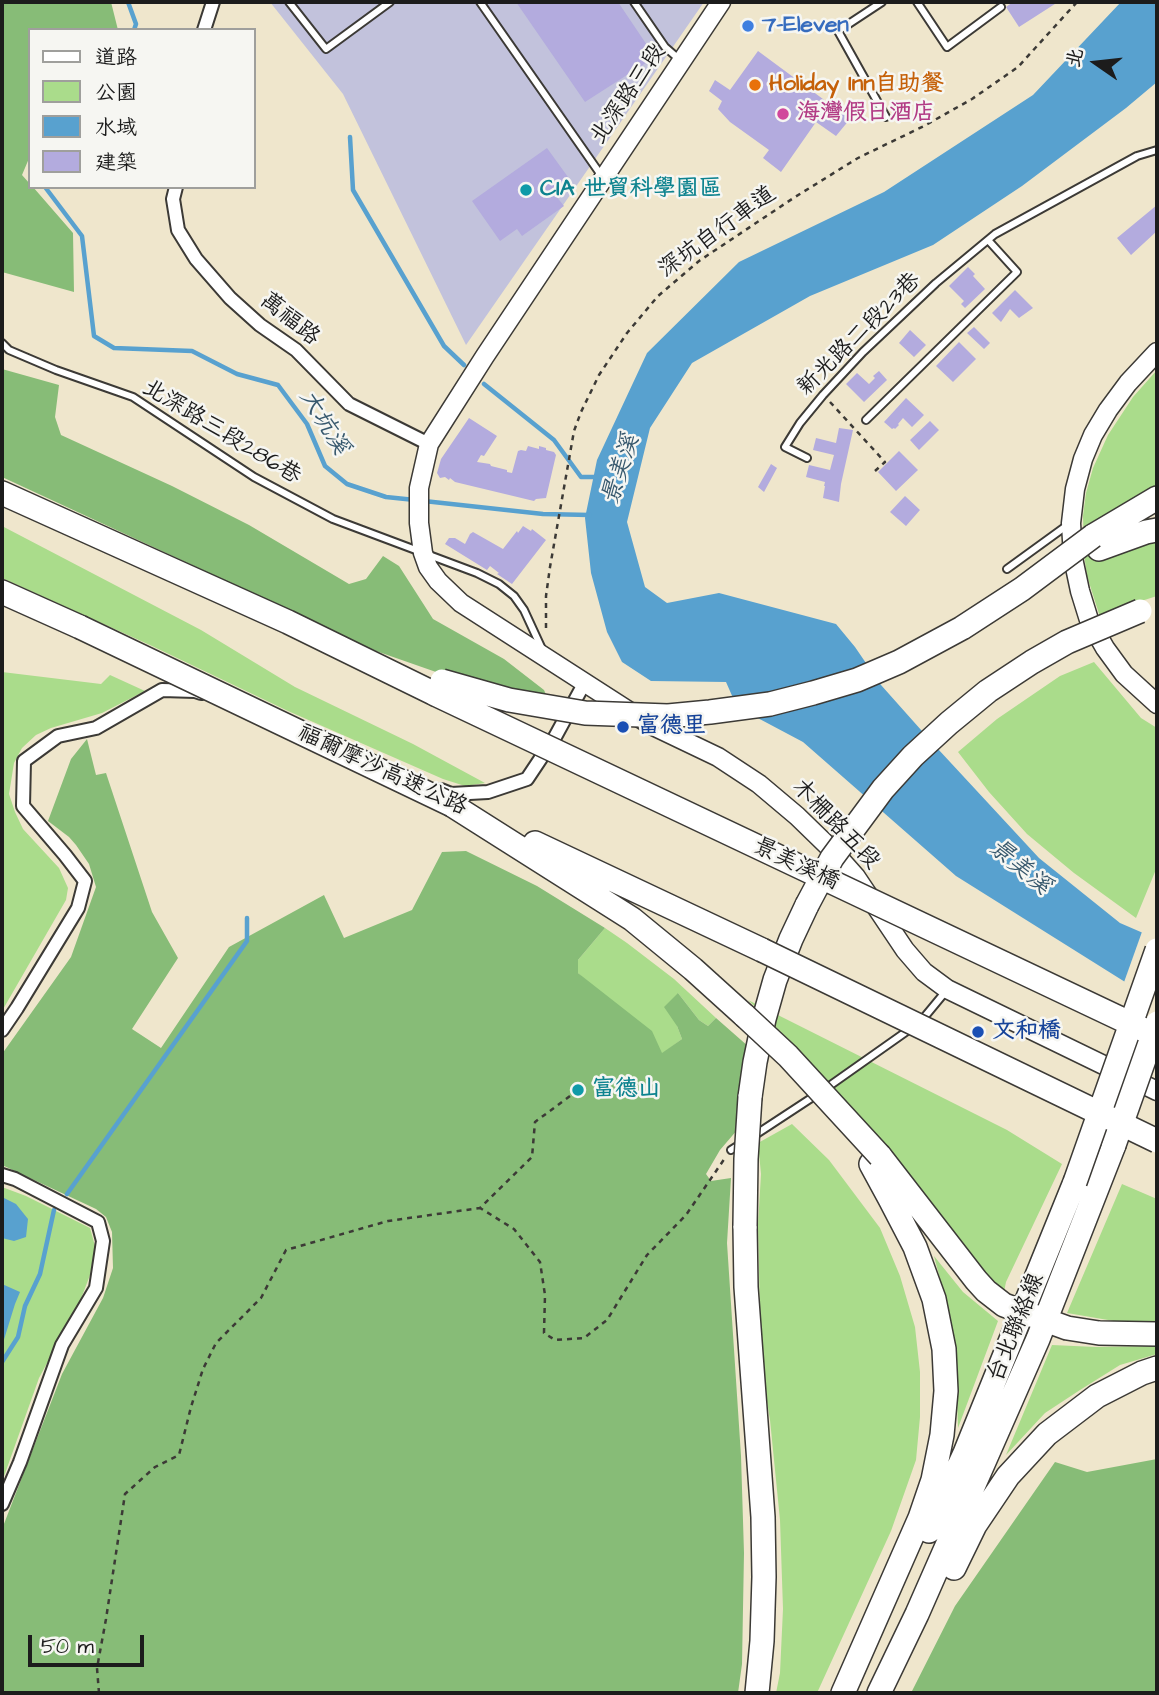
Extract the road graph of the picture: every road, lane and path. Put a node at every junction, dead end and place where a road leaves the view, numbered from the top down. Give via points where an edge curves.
1 (213, 2) edge
2 (289, 2) edge
3 (390, 2) edge
4 (480, 2) edge
5 (634, 2) edge
6 (721, 2) edge
7 (882, 2) edge
8 (917, 2) edge
9 (1077, 2) edge
10 (1001, 7) dead end
11 (205, 28) edge
12 (681, 61) junction
13 (886, 117) dead end
14 (1157, 149) edge
15 (603, 177) junction
16 (176, 189) edge
17 (988, 240) junction
18 (2, 343) edge
19 (1157, 352) edge
20 (823, 395) junction
21 (866, 421) dead end
22 (429, 444) junction
23 (807, 458) dead end
24 (875, 471) dead end
25 (2, 493) edge
26 (1157, 498) edge
27 (1071, 523) junction
28 (1157, 530) edge
29 (1096, 543) junction
30 (423, 553) junction
31 (1007, 569) dead end
32 (2, 592) edge
33 (1148, 609) edge
34 (545, 656) junction
35 (585, 682) junction
36 (439, 687) junction
37 (1157, 704) edge
38 (452, 805) junction
39 (1157, 950) edge
40 (947, 989) junction
41 (1157, 1023) edge
42 (2, 1030) edge
43 (1157, 1036) edge
44 (578, 1090) dead end
45 (1157, 1091) edge
46 (1157, 1141) edge
47 (731, 1150) joint
48 (875, 1160) junction
49 (2, 1175) edge
50 (480, 1208) junction
51 (1023, 1313) junction
52 (1046, 1322) junction
53 (1157, 1334) edge
54 (1157, 1368) edge
55 (2, 1504) edge
56 (99, 1693) edge
57 (757, 1693) edge
58 (845, 1693) edge
59 (879, 1693) edge
60 (892, 1693) edge

1 - 11 street
2 - 3 lane via 326,49
4 - 15 lane
5 - 12 lane via 665,47
6 - 12 main road, 北深路三段
7 - 13 lane via 838,31
8 - 10 lane via 947,47
9 - 34 path, 深坑自行車道 via 1018,67 972,99 858,158 699,261 658,296 627,334 599,375 574,431 546,596
12 - 15 main road, 北深路三段
14 - 17 lane, 新光路二段23巷 via 1075,189
15 - 22 main road, 北深路三段
16 - 22 street, 萬福路 via 178,230 230,298 296,350 349,404
17 - 20 lane, 新光路二段23巷 via 936,283
17 - 21 lane via 1017,272
18 - 30 lane, 北深路三段286巷 via 33,360 133,397 254,477 333,519
19 - 27 main road via 1128,383 1093,435 1075,489
20 - 23 lane, 新光路二段23巷 via 785,447
20 - 24 path via 886,462
22 - 30 main road via 419,488
25 - 36 highway
26 - 29 highway
27 - 31 lane
27 - 37 main road via 1073,558 1089,620 1124,674
28 - 29 highway
29 - 36 highway, bridge via 899,662 857,680 770,704 668,716 585,713
30 - 34 main road, 木柵路五段 via 438,581 461,603
30 - 34 lane, 北深路三段286巷 via 477,573 514,596
32 - 38 highway, 福爾摩沙高速公路, bridge
33 - 57 highway, bridge via 1112,621 1032,662 988,691 913,756 832,858 775,980 755,1062 746,1158 746,1287 763,1517
34 - 35 main road, 木柵路五段
35 - 40 main road, 木柵路五段, bridge via 649,724 733,766 797,816 856,877 917,965
35 - 42 street via 527,779 488,792 451,794 250,706 195,691 162,690 96,728 58,736 24,761 23,806 85,881 78,908
36 - 43 highway, 景美溪橋, bridge
38 - 46 highway, 福爾摩沙高速公路, bridge
38 - 48 highway, bridge via 632,919 693,968 788,1056
39 - 51 highway, 台北聯絡線, bridge
40 - 45 main road, 木柵路五段
40 - 47 lane via 923,1019
41 - 52 highway, 台北聯絡線, bridge
44 - 50 path via 536,1122 532,1157
47 - 50 path via 686,1215 647,1255 607,1320 584,1338 555,1340 544,1333 540,1262 514,1229
48 - 51 highway via 986,1291
48 - 58 highway via 934,1298 946,1391 933,1480
49 - 55 street via 98,1222 103,1241 96,1288 62,1345
50 - 56 path via 388,1221 286,1250 261,1298 216,1343 203,1369 179,1455 155,1468 125,1494 97,1668
51 - 52 highway
51 - 58 highway, 台北聯絡線 via 901,1592
52 - 53 highway via 1100,1333
52 - 59 highway, 台北聯絡線
54 - 60 highway via 1097,1396 1047,1434 1008,1476 975,1525

